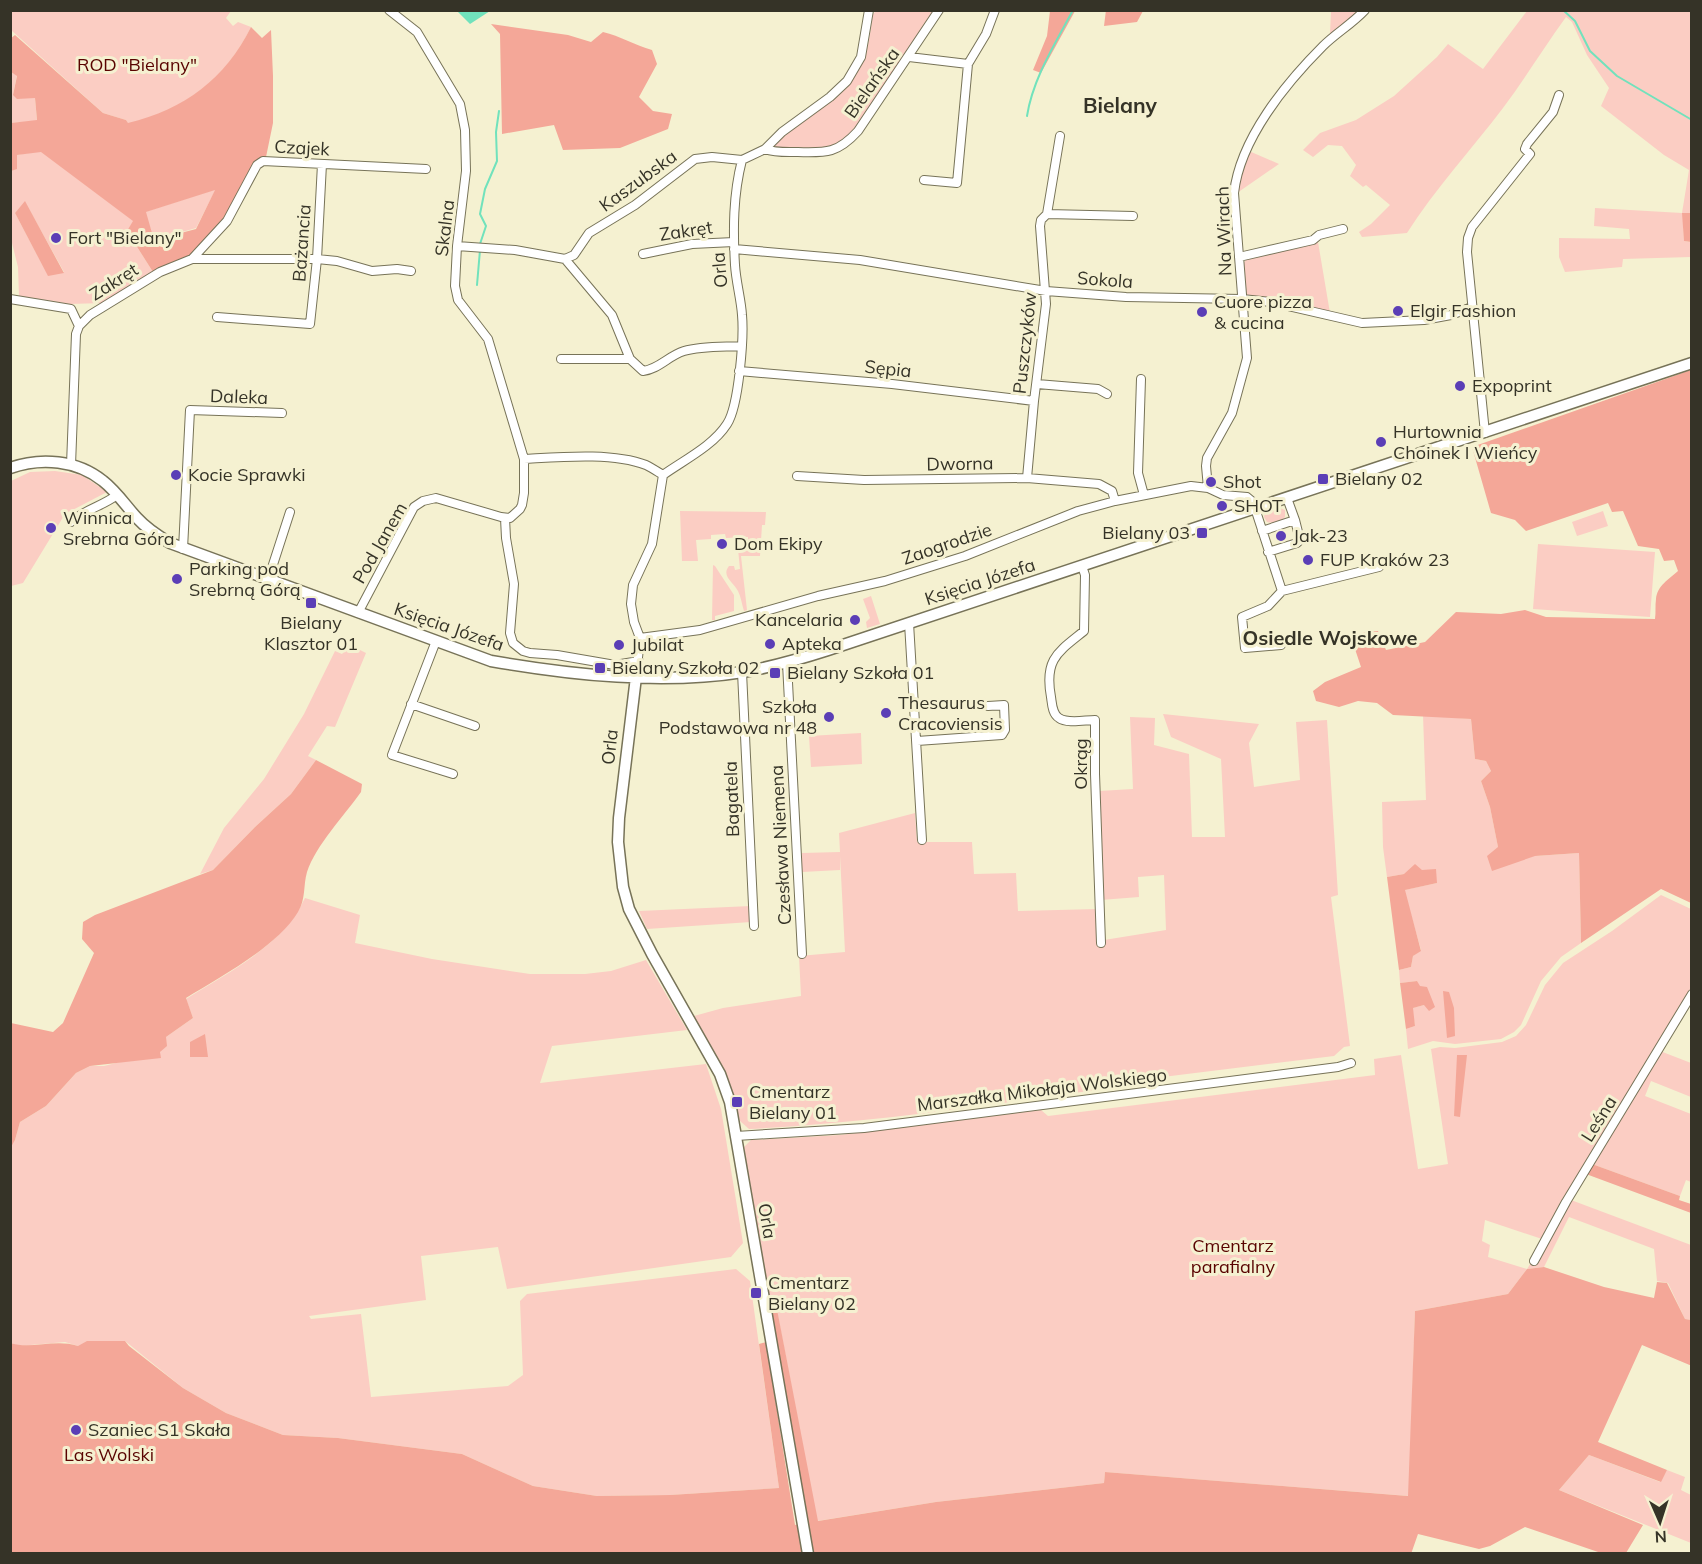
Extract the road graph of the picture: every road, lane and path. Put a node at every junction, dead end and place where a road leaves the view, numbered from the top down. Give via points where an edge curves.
1 (389, 10) edge
2 (869, 10) edge
3 (939, 10) edge
4 (995, 10) edge
5 (1365, 10) edge
6 (909, 57) junction
7 (968, 64) junction
8 (1560, 95) dead end
9 (1060, 136) dead end
10 (765, 149) junction
11 (742, 160) junction
12 (322, 164) junction
13 (426, 169) dead end
14 (924, 180) dead end
15 (1047, 214) junction
16 (1133, 216) dead end
17 (1344, 229) dead end
18 (734, 245) junction
19 (457, 246) junction
20 (643, 254) dead end
21 (1239, 256) junction
22 (192, 259) junction
23 (317, 259) junction
24 (565, 259) junction
25 (411, 271) dead end
26 (1046, 291) junction
27 (10, 299) edge
28 (1242, 299) junction
29 (1472, 307) junction
30 (217, 317) dead end
31 (79, 326) junction
32 (741, 346) junction
33 (561, 358) dead end
34 (630, 358) junction
35 (1692, 363) edge
36 (739, 371) junction
37 (1142, 379) dead end
38 (1037, 384) junction
39 (1107, 394) dead end
40 (1034, 400) junction
41 (282, 413) dead end
42 (1485, 433) junction
43 (524, 459) junction
44 (71, 465) junction
45 (10, 468) edge
46 (663, 475) junction
47 (797, 476) dead end
48 (1027, 478) junction
49 (1208, 488) junction
50 (117, 495) junction
51 (1144, 495) junction
52 (1287, 498) junction
53 (1115, 501) junction
54 (1255, 508) junction
55 (290, 512) dead end
56 (505, 518) junction
57 (1295, 520) junction
58 (71, 522) dead end
59 (1262, 531) junction
60 (183, 549) junction
61 (1268, 552) junction
62 (1082, 566) junction
63 (1379, 567) dead end
64 (268, 580) junction
65 (1282, 591) junction
66 (358, 613) junction
67 (909, 623) junction
68 (640, 638) junction
69 (436, 641) junction
70 (1281, 645) dead end
71 (639, 661) junction
72 (787, 663) junction
73 (742, 672) junction
74 (636, 677) junction
75 (411, 704) junction
76 (988, 706) dead end
77 (475, 726) dead end
78 (917, 741) junction
79 (453, 774) dead end
80 (922, 840) dead end
81 (754, 926) dead end
82 (1101, 943) dead end
83 (801, 954) dead end
84 (1692, 994) edge
85 (1351, 1063) dead end
86 (736, 1136) junction
87 (1534, 1261) dead end
88 (808, 1554) edge

1 - 19 street, Skalna via 421,38 460,104 466,171
2 - 10 street via 861,57 847,81
3 - 6 street, Bielańska
4 - 7 street
5 - 21 street, Na Wirach via 1324,45 1265,114 1235,180
6 - 7 street
6 - 10 street, Bielańska via 846,144 816,154
7 - 14 street via 957,183
8 - 29 street via 1553,112 1527,144 1525,149 1530,154 1472,227 1467,252
9 - 15 street, Puszczyków
10 - 11 street
11 - 18 street, Orla via 736,183
11 - 24 street, Kaszubska via 695,159 635,205 589,233 574,255
12 - 13 street, Czajek
12 - 22 street, Czajek via 263,161 257,165 227,221
12 - 23 street, Bażancia
15 - 16 street
15 - 26 street, Puszczyków via 1040,226
17 - 21 street
18 - 20 street, Zakręt via 692,244
18 - 26 street, Sokola via 860,260
18 - 32 street, Orla via 742,317
19 - 24 street
19 - 43 street, Skalna via 458,300 488,339
21 - 28 street, Na Wirach
22 - 23 street, Zakręt
22 - 31 street, Zakręt via 148,278
23 - 25 street, Zakręt via 372,271
23 - 30 street, Bażancia via 310,324
24 - 34 street via 612,315
26 - 28 street, Sokola
26 - 38 street, Puszczyków
27 - 31 street via 71,309
28 - 29 street, Sokola via 1362,323 1424,320
28 - 49 street, Na Wirach via 1246,367 1232,413 1208,458
29 - 42 street
31 - 44 street
32 - 34 street via 687,350 653,370 642,371
32 - 36 street, Orla
33 - 34 street
35 - 42 street, Księcia Józefa
36 - 40 street, Sępia
36 - 46 street, Orla via 734,408 727,423 714,439
37 - 51 street via 1138,473
38 - 39 street via 1098,389
38 - 40 street, Puszczyków
40 - 48 street, Puszczyków
41 - 60 street, Daleka via 190,410
42 - 52 street, Księcia Józefa
43 - 46 street via 613,458 646,465
43 - 56 street via 522,505 514,515
44 - 45 street, Księcia Józefa via 32,461
44 - 50 street, Księcia Józefa via 91,472
46 - 68 street, Orla via 652,544 633,585 634,622
47 - 48 street, Dworna via 864,480
48 - 53 street, Dworna via 1099,484 1112,491
49 - 51 street, Zaogrodzie via 1191,486
49 - 54 street, Zaogrodzie via 1223,495 1247,497
50 - 58 street via 83,511
50 - 60 street, Księcia Józefa via 154,534
51 - 53 street, Zaogrodzie
52 - 54 street, Księcia Józefa
52 - 57 street
53 - 68 street, Zaogrodzie via 885,581 700,630
54 - 59 street
54 - 62 street, Księcia Józefa
55 - 64 street
56 - 66 street, Pod Janem via 436,498 423,501 414,507
56 - 71 street via 514,584 510,633 513,643 531,653 615,664
57 - 59 street
57 - 61 street via 1298,543
59 - 61 street
60 - 64 street, Księcia Józefa
61 - 65 street
62 - 67 street, Księcia Józefa
62 - 82 street, Okrąg via 1084,631 1060,649 1053,661 1049,684 1054,713 1059,718 1095,720
63 - 65 street
64 - 66 street, Księcia Józefa
65 - 70 street via 1268,606 1242,617 1245,648
66 - 69 street, Księcia Józefa
67 - 72 street, Księcia Józefa
67 - 78 street
68 - 71 street, Orla
69 - 74 street, Księcia Józefa via 517,666
69 - 75 street
71 - 74 street, Orla
72 - 73 street, Księcia Józefa
72 - 83 street, Czesława Niemena
73 - 74 street, Księcia Józefa
73 - 81 street, Bagatela
74 - 86 street, Orla via 619,818 623,887 629,909 652,954 720,1074
75 - 77 street
75 - 79 street via 392,754
76 - 78 street via 1004,705 1002,735
78 - 80 street
84 - 87 street, Leśna
85 - 86 street, Marszałka Mikołaja Wolskiego via 864,1128
86 - 88 street, Orla

